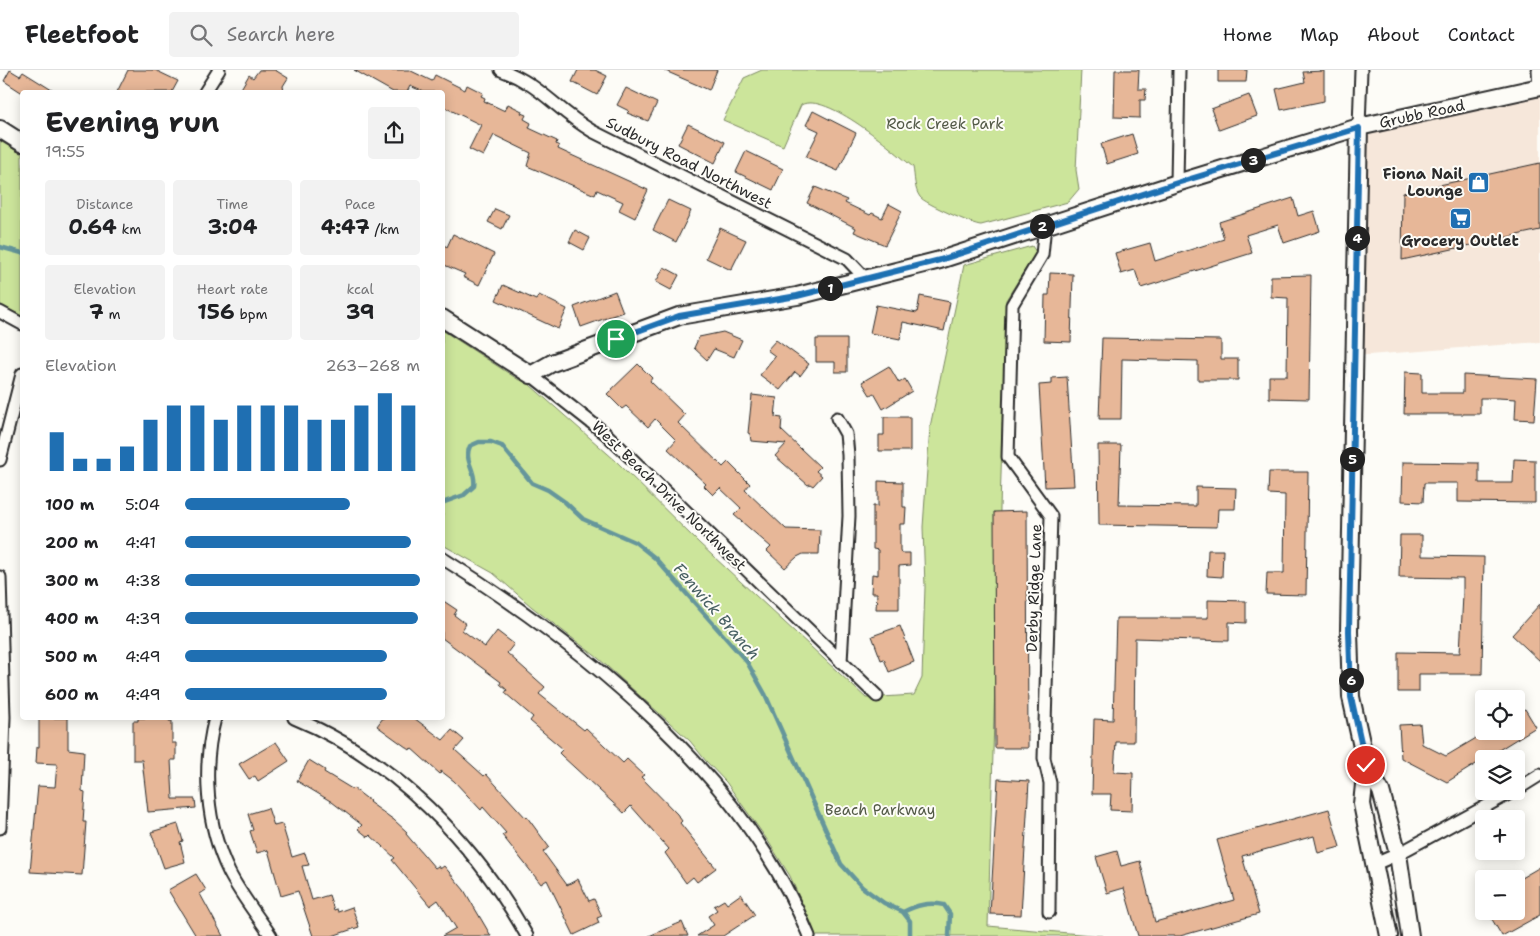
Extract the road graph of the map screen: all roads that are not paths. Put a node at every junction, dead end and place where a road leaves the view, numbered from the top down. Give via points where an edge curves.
1 (219, 70) edge
2 (501, 70) edge
3 (1179, 70) edge
4 (1361, 70) edge
5 (1538, 70) edge
6 (1540, 88) edge
7 (207, 90) edge
8 (1359, 128) junction
9 (0, 129) edge
10 (20, 141) edge
11 (1177, 183) junction
12 (1045, 225) junction
13 (866, 279) junction
14 (0, 312) edge
15 (445, 320) edge
16 (20, 323) edge
17 (531, 375) junction
18 (20, 382) edge
19 (837, 418) dead end
20 (0, 460) edge
21 (445, 560) edge
22 (0, 577) edge
23 (841, 662) junction
24 (877, 696) dead end
25 (215, 720) edge
26 (298, 720) edge
27 (1366, 765) junction
28 (1540, 775) edge
29 (1525, 784) edge
30 (1497, 800) edge
31 (0, 828) edge
32 (1398, 854) junction
33 (1375, 864) junction
34 (1049, 912) dead end
35 (271, 936) edge
36 (527, 936) edge
37 (809, 936) edge
38 (1389, 936) edge
39 (1410, 936) edge

1 - 7 street
2 - 13 street, Sudbury Road Northwest via 532,84 570,117 592,131 847,259
3 - 11 street
4 - 8 street
5 - 6 street
6 - 8 street, Grubb Road
8 - 11 street, Grubb Road
8 - 27 street via 1349,631 1351,697
9 - 10 street
11 - 12 street, Grubb Road
12 - 13 street, Grubb Road via 940,260
12 - 34 street, Derby Ridge Lane via 1042,255 1012,305 1008,456 1051,516 1044,758 1050,783
13 - 17 street, Grubb Road via 797,296 679,316 552,363
14 - 16 street
15 - 17 street, West Beach Drive Northwest
17 - 23 street, West Beach Drive Northwest via 606,434
18 - 20 street
19 - 23 street via 846,434 849,516
21 - 37 street via 520,610 581,657 693,760 725,796 762,847
22 - 31 street via 4,716
23 - 24 street, West Beach Drive Northwest
25 - 35 street via 209,740 208,770 217,840 236,884
26 - 36 street via 351,746 418,799 481,866
27 - 32 street via 1381,791
27 - 33 street via 1362,804
28 - 29 street
30 - 32 street
32 - 33 street
32 - 39 street
33 - 38 street

